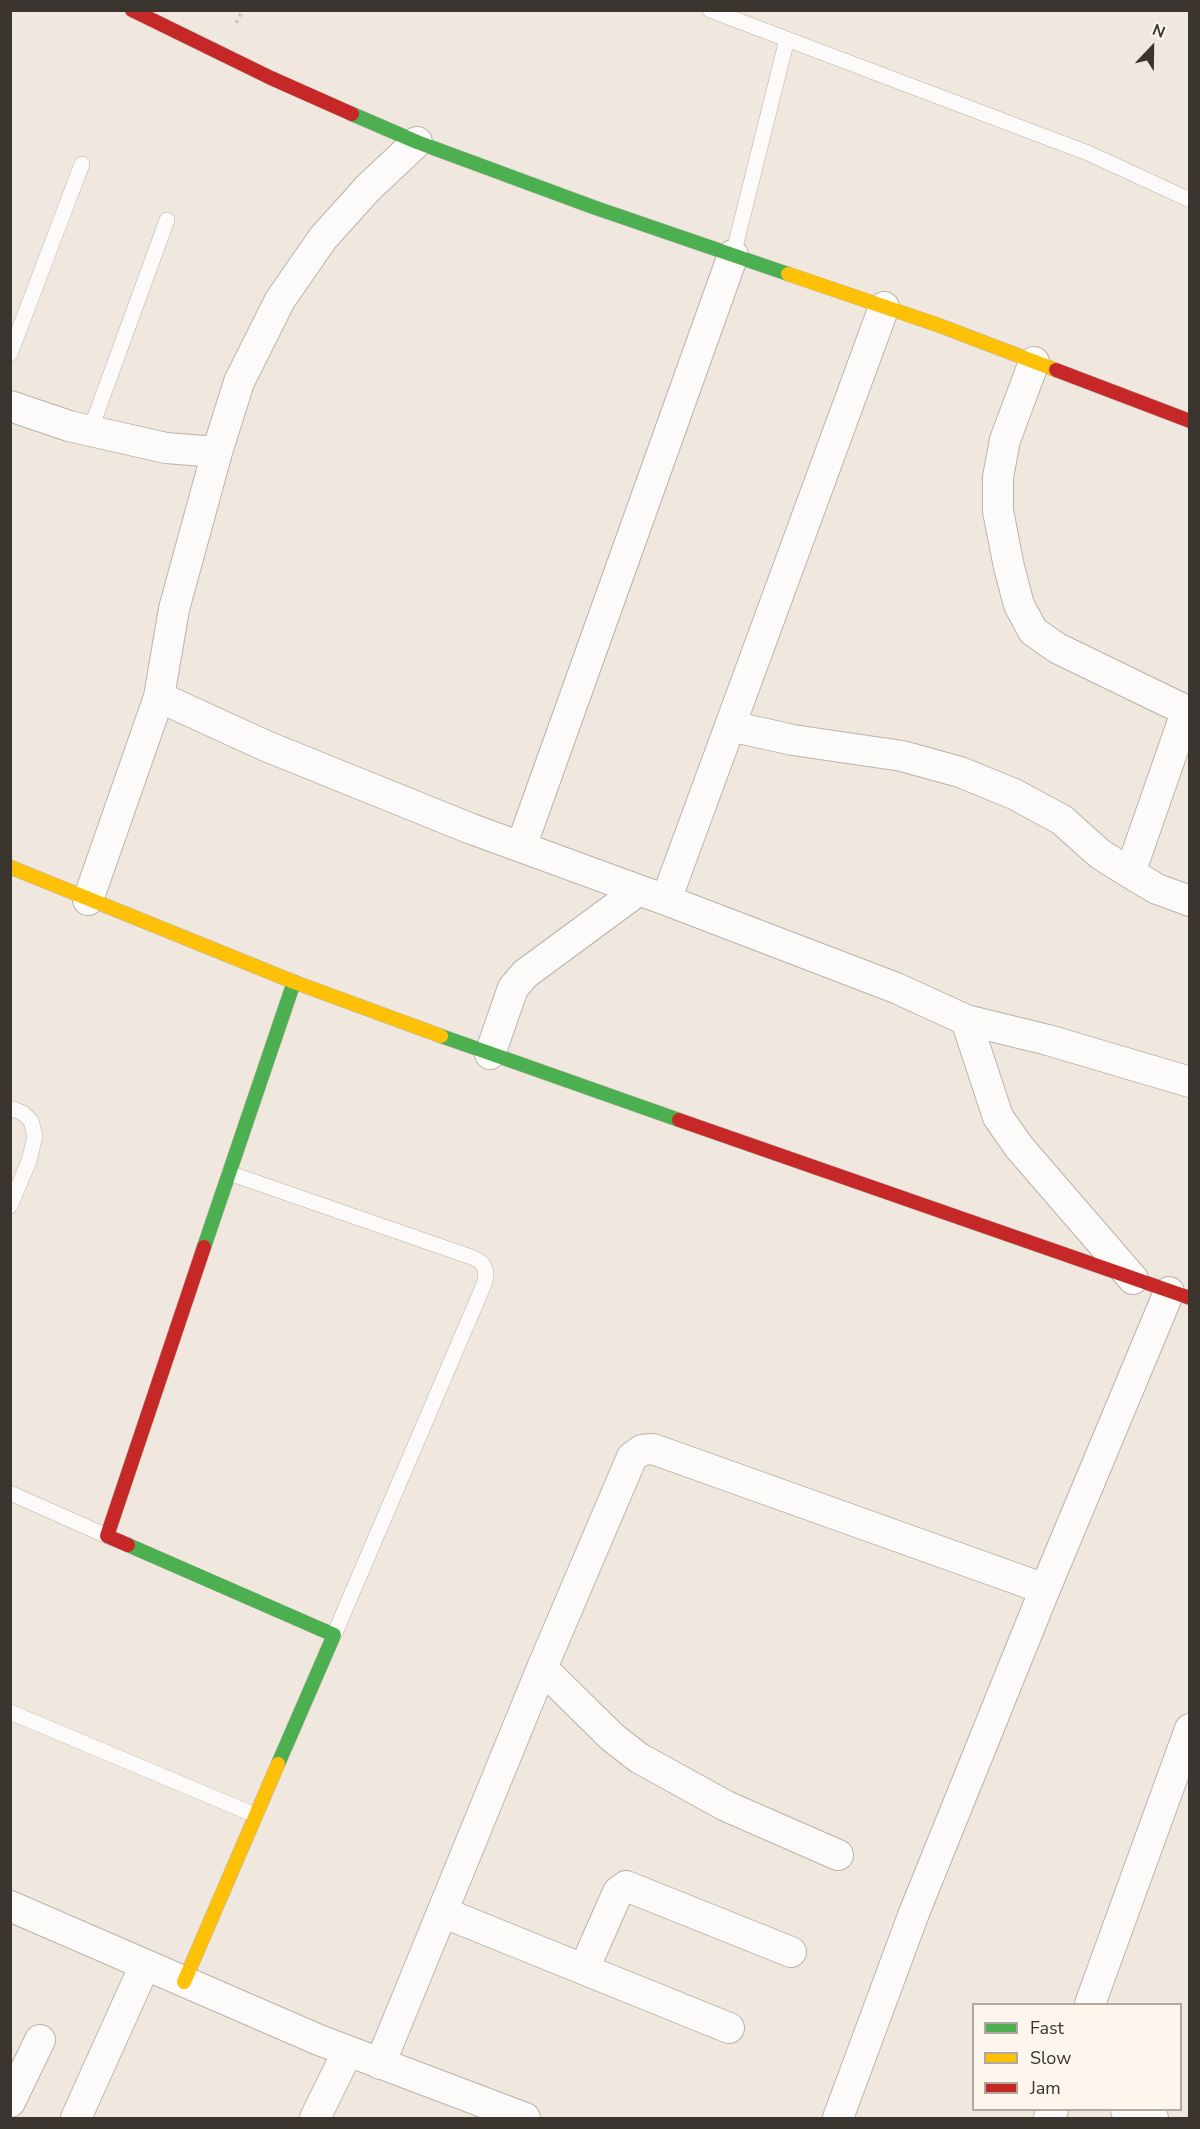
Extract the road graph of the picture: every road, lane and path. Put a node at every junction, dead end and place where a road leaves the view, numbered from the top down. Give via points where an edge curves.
1 (132, 10) edge
2 (710, 10) edge
3 (787, 39) junction
4 (417, 142) junction
5 (82, 164) dead end
6 (1190, 200) edge
7 (167, 220) dead end
8 (733, 255) junction
9 (884, 307) junction
10 (10, 354) edge
11 (1034, 362) junction
12 (10, 406) edge
13 (1190, 421) edge
14 (90, 431) junction
15 (217, 452) junction
16 (159, 697) junction
17 (1189, 712) edge
18 (730, 726) junction
19 (521, 848) junction
20 (10, 867) edge
21 (1130, 873) junction
22 (639, 890) junction
23 (88, 900) junction
24 (666, 900) junction
25 (1190, 901) edge
26 (294, 982) junction
27 (966, 1020) junction
28 (490, 1054) junction
29 (1190, 1082) edge
30 (10, 1108) edge
31 (229, 1173) junction
32 (10, 1206) edge
33 (1132, 1278) junction
34 (1179, 1295) edge
35 (10, 1493) edge
36 (107, 1536) junction
37 (1045, 1589) junction
38 (334, 1635) junction
39 (542, 1668) junction
40 (10, 1712) edge
41 (1190, 1729) edge
42 (1180, 1784) edge
43 (255, 1815) junction
44 (838, 1855) dead end
45 (10, 1906) edge
46 (442, 1912) junction
47 (791, 1952) dead end
48 (145, 1965) junction
49 (584, 1969) junction
50 (184, 1982) junction
51 (1090, 2003) edge
52 (729, 2028) dead end
53 (39, 2040) dead end
54 (348, 2051) junction
55 (380, 2064) junction
56 (10, 2102) edge
57 (1132, 2111) edge
58 (76, 2118) edge
59 (315, 2118) edge
60 (525, 2118) edge
61 (838, 2118) edge
62 (1153, 2118) edge

1 - 4 street via 271,78
2 - 3 lane
3 - 6 lane via 1088,153
3 - 8 lane
4 - 8 street
4 - 15 street via 323,238 280,300 239,382
5 - 10 lane
7 - 14 lane
8 - 9 street
8 - 19 street
9 - 11 street
9 - 18 street
11 - 13 street
11 - 17 street via 1005,440 998,477 998,511 1019,605 1033,631 1057,648
12 - 14 street
14 - 15 street via 166,447
15 - 16 street via 174,609
16 - 19 street via 266,746
16 - 23 street
17 - 21 street
18 - 21 street via 902,756 960,772 1014,794 1062,820 1100,854
18 - 24 street
19 - 22 street
20 - 23 street
21 - 25 street via 1157,889
22 - 24 street
22 - 28 street via 525,974 513,988
23 - 26 street
24 - 27 street via 896,988
26 - 28 street
26 - 31 street
27 - 29 street
27 - 33 street via 998,1117 1019,1148
28 - 33 street
30 - 32 lane via 31,1121 35,1136
31 - 36 street
31 - 38 lane via 474,1258 486,1271 485,1282
33 - 34 street
34 - 37 street
35 - 36 lane
36 - 38 street
37 - 39 street via 653,1449 642,1450 632,1457 625,1470
37 - 61 street via 914,1913
38 - 43 street
39 - 44 street via 639,1758 726,1806
39 - 46 street
40 - 43 lane
41 - 42 street
42 - 51 street
43 - 50 street
45 - 48 street
46 - 49 street
46 - 55 street
47 - 49 street via 626,1886 618,1892
48 - 50 street
48 - 58 street
49 - 52 street
50 - 54 street
53 - 56 street
54 - 55 street
54 - 59 street
55 - 60 street
57 - 62 street

